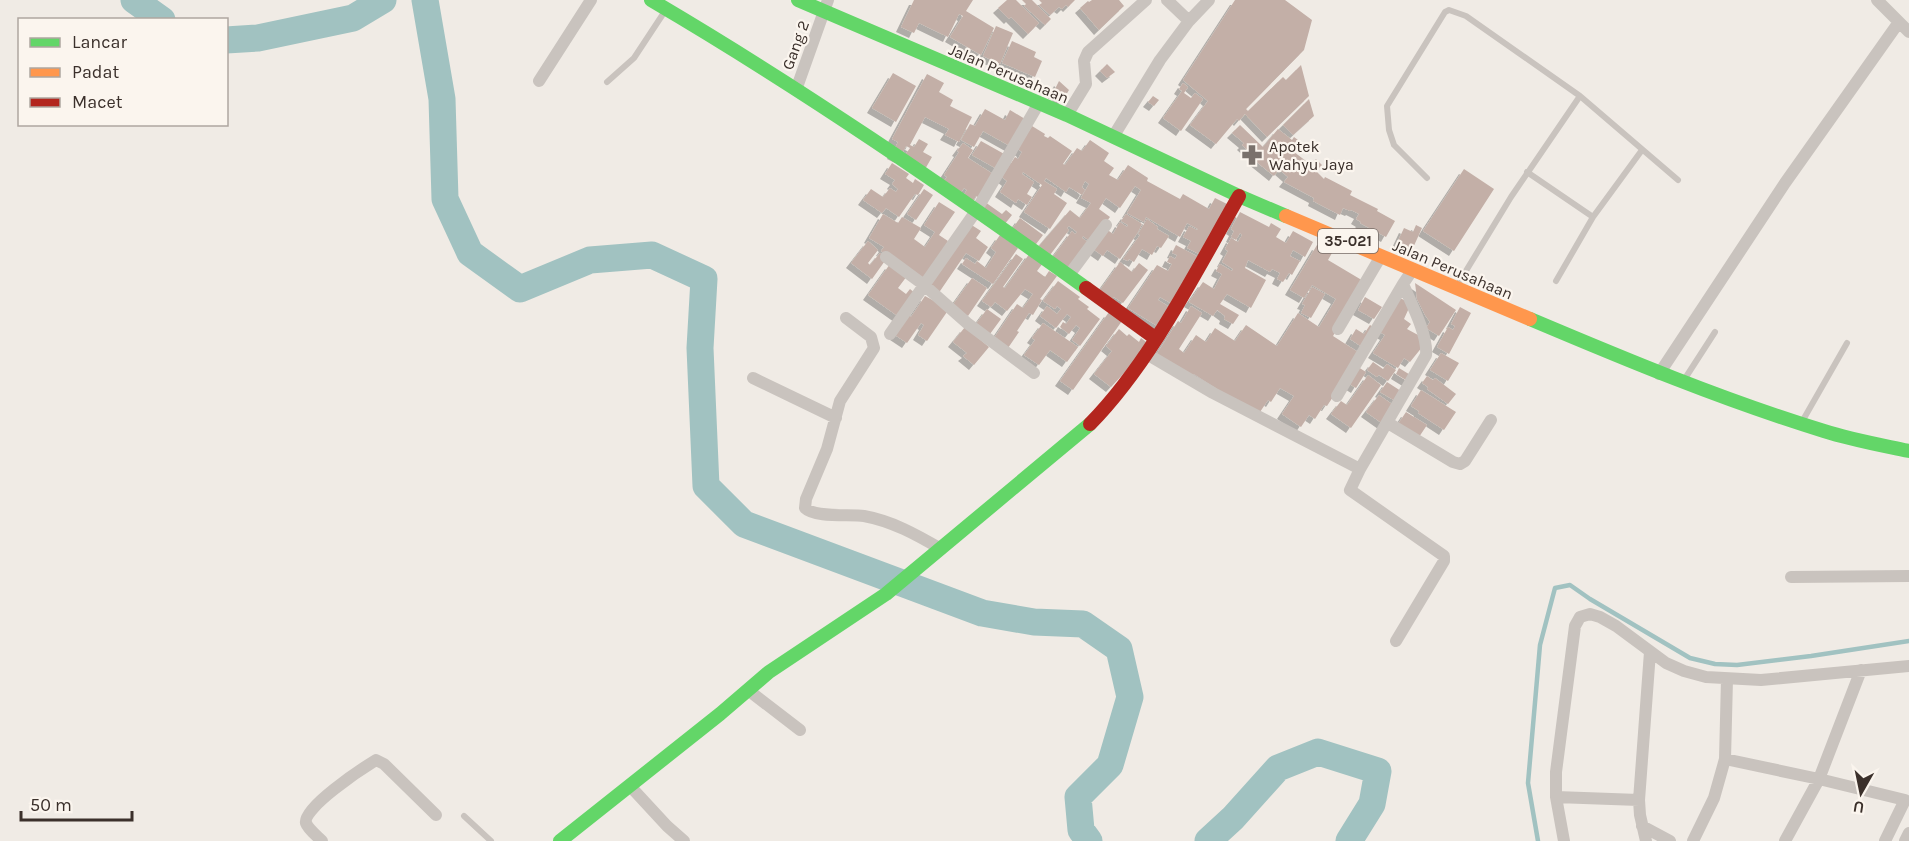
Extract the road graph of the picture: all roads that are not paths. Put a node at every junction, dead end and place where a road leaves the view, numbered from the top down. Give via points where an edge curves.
1 (591, 0) edge
2 (651, 0) edge
3 (798, 0) edge
4 (1146, 0) edge
5 (1167, 0) edge
6 (1209, 0) edge
7 (1877, 0) edge
8 (827, 6) edge
9 (667, 8) junction
10 (1190, 21) junction
11 (1899, 22) junction
12 (1909, 32) edge
13 (539, 81) dead end
14 (608, 82) dead end
15 (796, 90) junction
16 (1580, 96) junction
17 (1039, 103) junction
18 (1067, 116) junction
19 (1113, 137) junction
20 (1642, 150) junction
21 (1527, 172) junction
22 (1427, 178) dead end
23 (1678, 180) dead end
24 (1239, 196) junction
25 (976, 211) junction
26 (1593, 217) junction
27 (1106, 225) dead end
28 (1381, 256) junction
29 (886, 257) dead end
30 (1413, 269) junction
31 (1069, 275) junction
32 (1556, 281) dead end
33 (1403, 284) junction
34 (924, 285) junction
35 (1456, 288) junction
36 (846, 318) dead end
37 (1338, 329) dead end
38 (1715, 332) dead end
39 (890, 334) dead end
40 (1155, 338) junction
41 (1847, 343) dead end
42 (1145, 353) junction
43 (1034, 374) dead end
44 (1659, 374) junction
45 (753, 378) dead end
46 (1681, 383) junction
47 (1337, 396) dead end
48 (836, 418) junction
49 (1491, 420) dead end
50 (1388, 423) junction
51 (1802, 424) junction
52 (1909, 451) edge
53 (1360, 469) junction
54 (941, 549) junction
55 (1909, 576) edge
56 (1791, 577) dead end
57 (1396, 641) dead end
58 (1650, 652) junction
59 (1909, 666) edge
60 (1861, 670) junction
61 (1727, 679) junction
62 (748, 690) junction
63 (800, 730) dead end
64 (1725, 759) junction
65 (1820, 779) junction
66 (630, 786) junction
67 (1556, 797) junction
68 (1908, 797) edge
69 (1639, 800) junction
70 (436, 815) dead end
71 (464, 816) dead end
72 (1642, 826) junction
73 (1909, 833) edge
74 (322, 841) edge
75 (491, 841) edge
76 (560, 841) edge
77 (684, 841) edge
78 (1564, 841) edge
79 (1646, 841) edge
80 (1670, 841) edge
81 (1694, 841) edge
82 (1785, 841) edge
83 (1885, 841) edge
84 (1905, 841) edge

1 - 13 street
2 - 9 street
3 - 8 street, Jalan Perusahaan / 35-021
4 - 18 street via 1088,52 1084,61 1086,84
5 - 10 street
6 - 10 street
7 - 11 street
8 - 15 street, Gang 2
8 - 17 street, Jalan Perusahaan / 35-021
9 - 14 lane via 634,58
9 - 15 street
10 - 19 street via 1160,60
11 - 12 street
11 - 44 street via 1785,183
15 - 25 street
16 - 20 lane
16 - 21 lane
16 - 22 lane via 1466,16 1446,11 1387,106 1394,145
17 - 18 street, Jalan Perusahaan / 35-021
17 - 25 street
18 - 19 street, Jalan Perusahaan / 35-021
19 - 24 street, Jalan Perusahaan / 35-021
20 - 23 lane
20 - 26 lane
21 - 26 lane
21 - 35 lane
24 - 28 street, Jalan Perusahaan / 35-021
24 - 40 street
25 - 31 street
25 - 34 street
26 - 32 lane
27 - 31 street
28 - 30 street, Jalan Perusahaan / 35-021
28 - 37 street
29 - 34 street
30 - 33 street
30 - 35 street, Jalan Perusahaan / 35-021
31 - 40 street
33 - 47 street
33 - 50 street via 1417,316 1426,352
34 - 39 street
34 - 43 street
35 - 44 street, Jalan Perusahaan / 35-021
36 - 48 street via 871,338 874,348 842,397
38 - 46 lane
40 - 42 street
41 - 51 lane
42 - 53 street
42 - 54 street via 1096,418
44 - 46 street, Jalan Perusahaan / 35-021
45 - 48 street
46 - 51 street, Jalan Perusahaan / 35-021
48 - 54 street via 805,502 807,510 885,521
49 - 50 street via 1460,464
50 - 53 street
51 - 52 street, Jalan Perusahaan / 35-021
53 - 57 street via 1350,490 1444,556
54 - 62 street via 886,594
55 - 56 street
58 - 61 street via 1684,671
58 - 67 street via 1600,616 1590,614 1577,620
58 - 69 street
59 - 60 street
60 - 61 street via 1761,680
60 - 65 street
61 - 64 street
62 - 63 street
62 - 66 street
64 - 65 street
64 - 81 street via 1714,798
65 - 68 street
65 - 82 street
66 - 76 street
66 - 77 street
67 - 69 street
67 - 78 street
68 - 83 street
69 - 72 street
70 - 74 street via 376,760 309,813 307,824
71 - 75 lane
72 - 79 street
72 - 80 street
73 - 84 street

